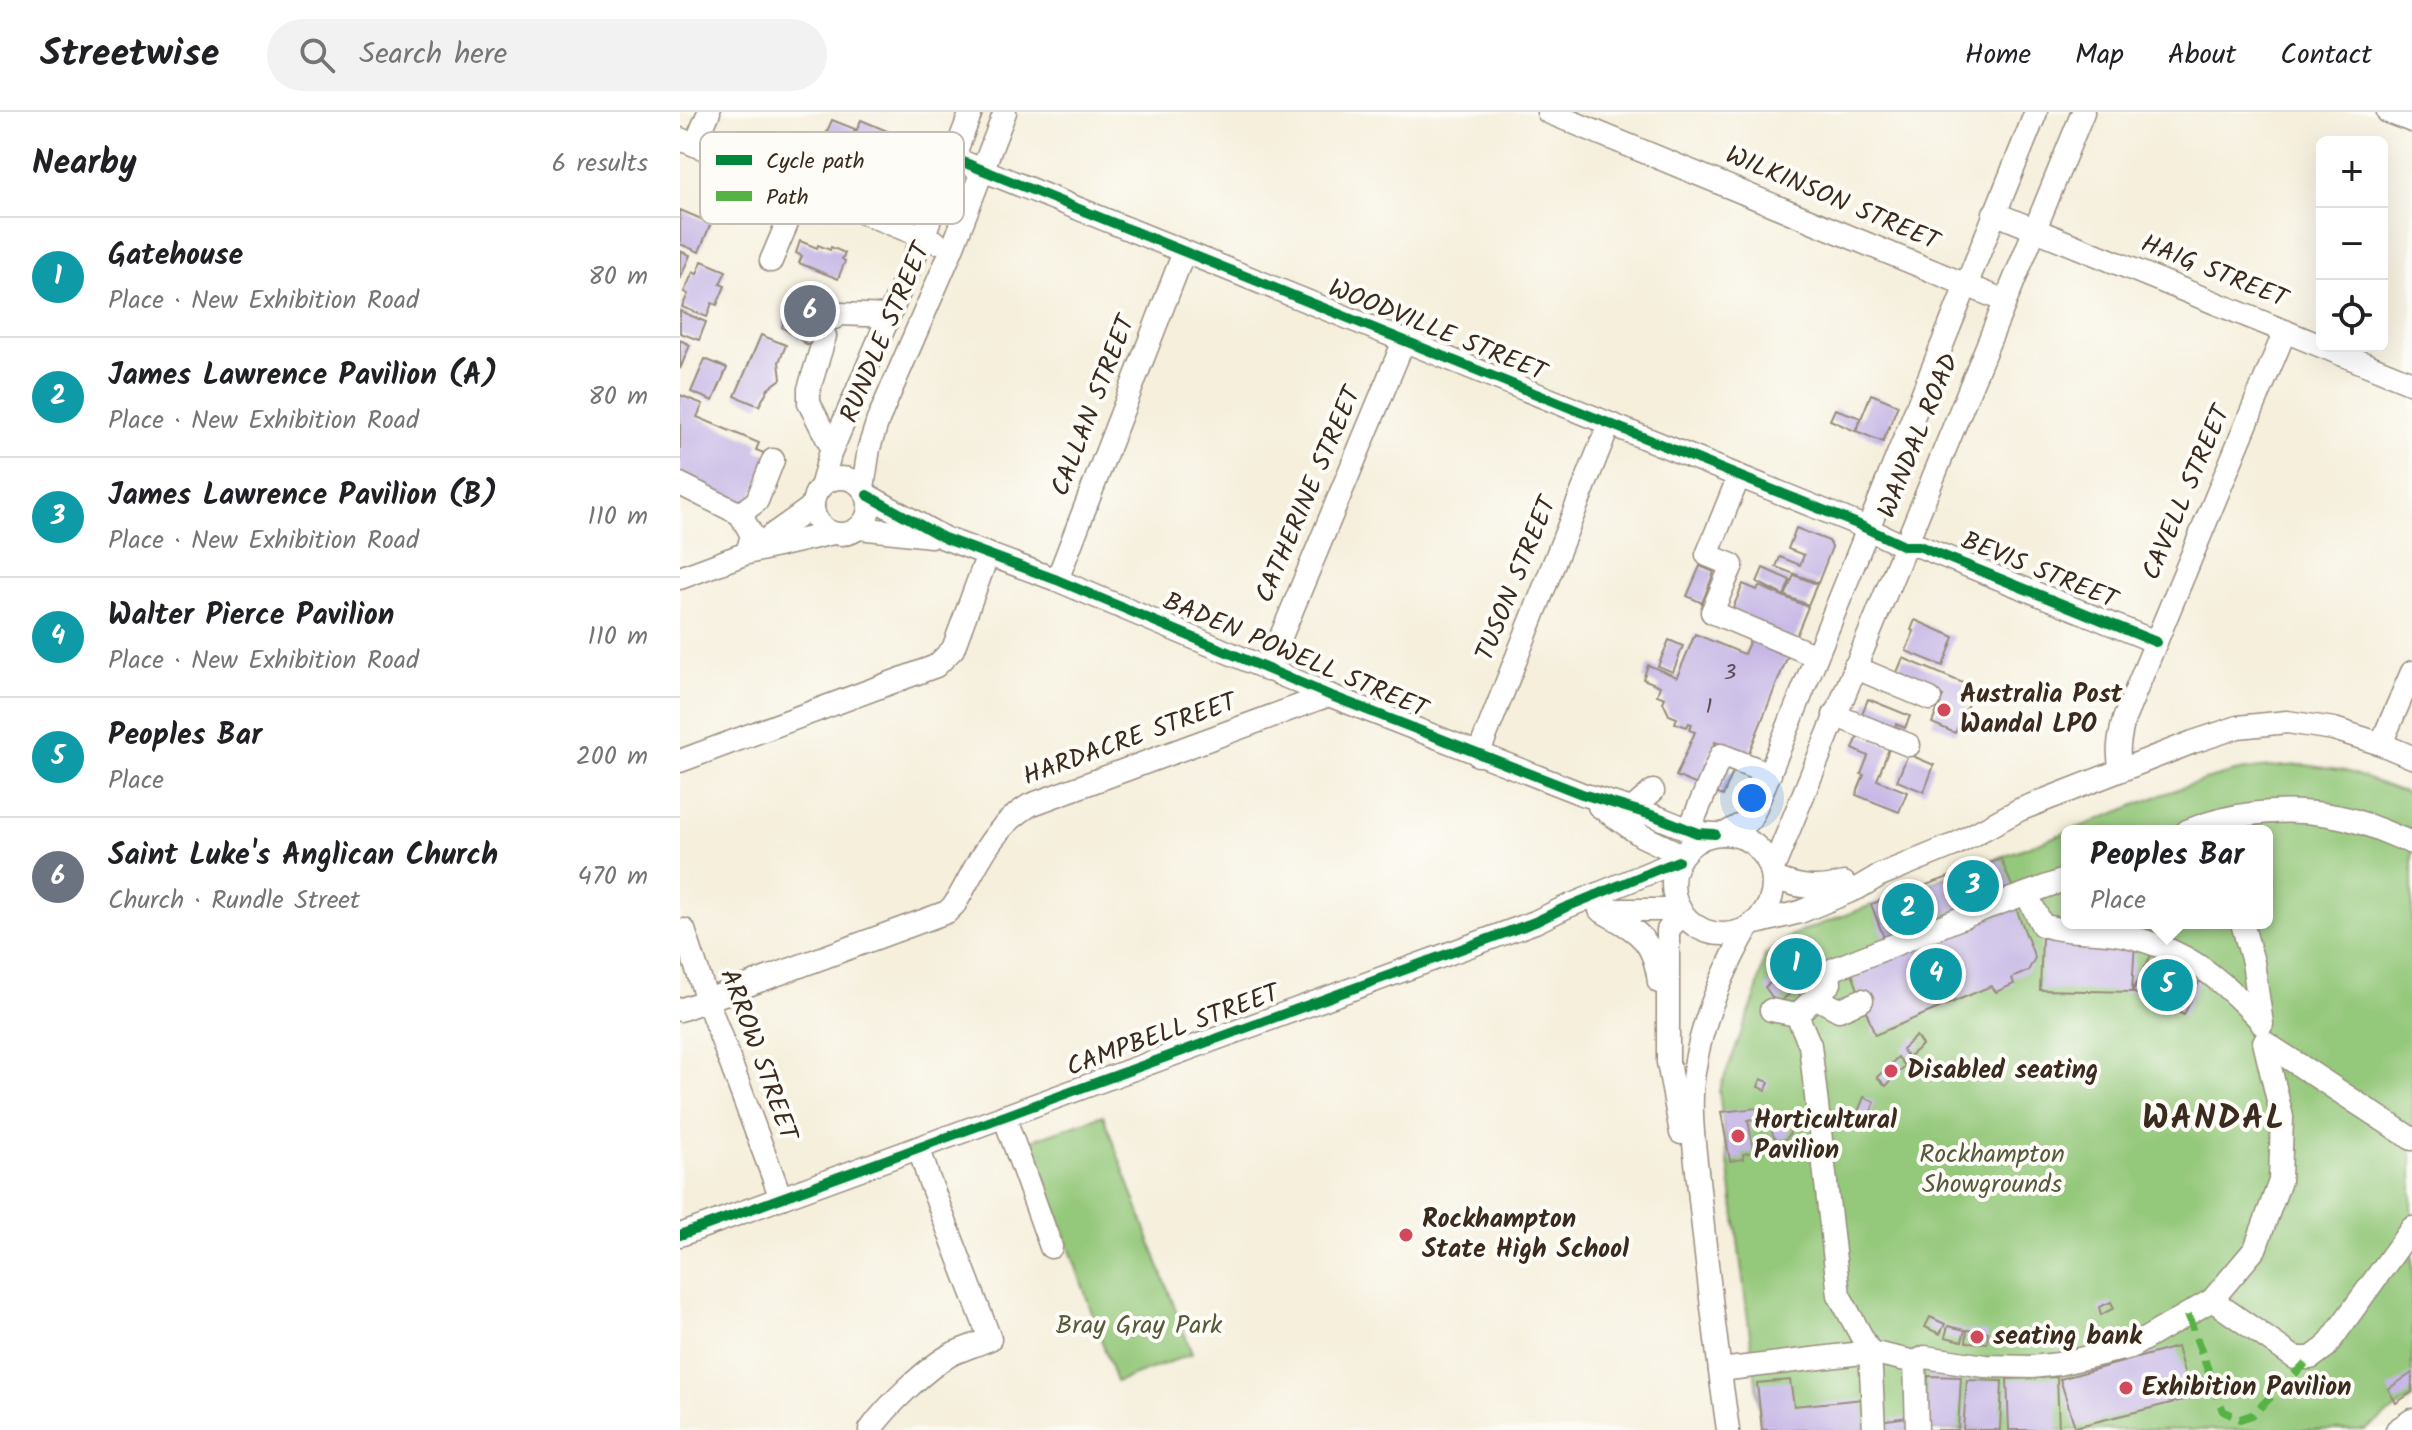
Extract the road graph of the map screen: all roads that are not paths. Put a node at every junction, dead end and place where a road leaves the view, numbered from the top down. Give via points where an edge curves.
1 (709, 112) edge
2 (971, 112) edge
3 (1005, 112) edge
4 (1548, 112) edge
5 (2036, 112) edge
6 (2083, 112) edge
7 (2388, 112) edge
8 (2412, 121) edge
9 (963, 132) edge
10 (687, 142) edge
11 (964, 162) edge
12 (982, 169) junction
13 (1994, 213) junction
14 (964, 217) edge
15 (787, 224) edge
16 (891, 224) edge
17 (928, 224) edge
18 (961, 224) edge
19 (2035, 231) junction
20 (923, 237) junction
21 (952, 249) junction
22 (1184, 252) junction
23 (771, 261) dead end
24 (1966, 285) junction
25 (2005, 301) junction
26 (889, 316) junction
27 (2285, 331) junction
28 (1404, 341) junction
29 (2412, 383) edge
30 (1609, 424) junction
31 (832, 448) junction
32 (773, 460) dead end
33 (1739, 476) junction
34 (680, 484) edge
35 (822, 484) junction
36 (865, 492) junction
37 (813, 506) junction
38 (740, 514) junction
39 (859, 528) junction
40 (1866, 529) junction
41 (833, 533) junction
42 (944, 538) junction
43 (1904, 546) junction
44 (747, 553) junction
45 (988, 554) junction
46 (680, 578) edge
47 (1057, 580) junction
48 (2156, 642) junction
49 (1816, 656) junction
50 (1854, 667) junction
51 (1267, 670) junction
52 (2412, 672) edge
53 (1329, 695) junction
54 (1930, 699) dead end
55 (1834, 715) junction
56 (2381, 744) junction
57 (1909, 745) dead end
58 (1478, 755) junction
59 (2412, 757) edge
60 (680, 761) edge
61 (2121, 769) junction
62 (1768, 777) junction
63 (1653, 791) dead end
64 (1582, 794) junction
65 (1799, 801) junction
66 (1632, 809) junction
67 (2216, 825) edge
68 (1689, 830) junction
69 (1719, 834) junction
70 (2412, 843) edge
71 (1680, 858) junction
72 (1772, 874) junction
73 (1880, 875) junction
74 (2061, 881) edge
75 (2027, 895) junction
76 (1600, 910) junction
77 (1681, 912) junction
78 (1535, 922) junction
79 (1751, 926) junction
80 (2244, 929) edge
81 (684, 930) dead end
82 (1815, 997) junction
83 (707, 1000) junction
84 (1862, 1000) dead end
85 (680, 1010) edge
86 (1771, 1010) dead end
87 (1797, 1015) junction
88 (2263, 1031) junction
89 (1668, 1062) junction
90 (1004, 1116) junction
91 (2412, 1139) edge
92 (919, 1148) junction
93 (781, 1198) junction
94 (2412, 1228) edge
95 (680, 1235) edge
96 (1051, 1247) dead end
97 (1710, 1295) junction
98 (2212, 1300) junction
99 (1870, 1352) junction
100 (1915, 1362) junction
101 (1720, 1370) junction
102 (2412, 1420) edge
103 (870, 1430) edge
104 (1728, 1430) edge
105 (1874, 1430) edge
106 (1917, 1430) edge
107 (2397, 1430) edge

1 - 10 street
2 - 9 street, RUNDLE STREET
3 - 12 street, RUNDLE STREET
4 - 24 street, WILKINSON STREET
5 - 13 street, WANDAL ROAD
6 - 19 street, WANDAL ROAD
7 - 8 street
11 - 12 street, WOODVILLE STREET
12 - 14 street, RUNDLE STREET
12 - 22 street, WOODVILLE STREET
13 - 19 street, HAIG STREET
13 - 24 street, WANDAL ROAD
15 - 23 street
16 - 20 street
17 - 20 street, RUNDLE STREET
18 - 21 street, RUNDLE STREET
19 - 25 street, WANDAL ROAD
19 - 27 street, HAIG STREET
20 - 21 street
20 - 26 street, RUNDLE STREET
21 - 36 street, RUNDLE STREET via 878,420
22 - 28 street, WOODVILLE STREET
22 - 47 street, CALLAN STREET
24 - 25 street, WILKINSON STREET
24 - 40 street, WANDAL ROAD
25 - 43 street, WANDAL ROAD
26 - 31 street, RUNDLE STREET
26 - 31 street via 840,314 830,327 809,403
27 - 29 street, HAIG STREET
27 - 48 street, CAVELL STREET
28 - 30 street, WOODVILLE STREET
28 - 51 street, CATHERINE STREET
30 - 33 street, WOODVILLE STREET
30 - 58 street, TUSON STREET
31 - 35 street, RUNDLE STREET
32 - 38 street via 757,501
33 - 40 street, WOODVILLE STREET
33 - 49 street via 1707,555 1732,565 1712,612
34 - 38 street
35 - 36 street via 844,478
35 - 37 street
36 - 39 street via 869,508
36 - 42 street, BADEN POWELL STREET
37 - 41 street via 818,523
37 - 44 street
38 - 44 street via 752,535
39 - 41 street
39 - 42 street, BADEN POWELL STREET
40 - 43 street, WOODVILLE STREET
40 - 49 street, WANDAL ROAD
41 - 44 street
42 - 45 street, BADEN POWELL STREET
43 - 48 street, BEVIS STREET via 1919,546
43 - 50 street, WANDAL ROAD
44 - 46 street
45 - 47 street, BADEN POWELL STREET
45 - 60 street via 953,649 936,666
47 - 51 street, BADEN POWELL STREET
48 - 61 street, CAVELL STREET via 2124,719
49 - 62 street, WANDAL ROAD
50 - 54 street
50 - 55 street, WANDAL ROAD
51 - 53 street, BADEN POWELL STREET
52 - 56 street
53 - 58 street, BADEN POWELL STREET
53 - 83 street, HARDACRE STREET via 1030,805 1012,816 987,845 947,912
55 - 57 street
55 - 65 street, WANDAL ROAD
56 - 59 street
56 - 61 street via 2334,729 2263,723
58 - 64 street, BADEN POWELL STREET
61 - 73 street
62 - 65 street via 1777,795
62 - 68 street via 1721,755
62 - 69 street, WANDAL ROAD via 1751,819
63 - 66 street
64 - 66 street, BADEN POWELL STREET
64 - 71 street, BADEN POWELL STREET
65 - 72 street, WANDAL ROAD
66 - 68 street, BADEN POWELL STREET
67 - 70 street via 2278,811 2328,814
68 - 69 street, BADEN POWELL STREET
69 - 71 street via 1691,845
69 - 72 street via 1749,840 1767,859
71 - 77 street via 1673,886
71 - 78 street, CAMPBELL STREET
72 - 73 street via 1794,886 1817,889
72 - 79 street via 1770,903
73 - 79 street via 1800,912
74 - 75 street
75 - 82 street via 1829,971 1830,983
75 - 88 street via 2042,925 2125,936 2168,949 2204,968 2231,989
76 - 77 street, CAMPBELL STREET
76 - 78 street, CAMPBELL STREET
76 - 89 street via 1649,944 1656,961
77 - 79 street via 1692,924 1719,935
77 - 89 street via 1668,930
78 - 90 street, CAMPBELL STREET
79 - 97 street via 1717,990 1694,1078 1691,1105
80 - 88 street
81 - 83 street, ARROW STREET
82 - 84 street via 1839,1010
82 - 87 street
83 - 85 street, HARDACRE STREET
83 - 93 street, ARROW STREET
86 - 87 street
87 - 99 street via 1810,1045 1839,1295
88 - 91 street
88 - 98 street via 2282,1117 2280,1181 2255,1249
89 - 97 street
90 - 92 street, CAMPBELL STREET
90 - 96 street
92 - 93 street, CAMPBELL STREET
92 - 103 street via 990,1339 935,1365
93 - 95 street, CAMPBELL STREET
94 - 98 street via 2326,1347 2311,1358 2295,1358
97 - 101 street
98 - 100 street via 2131,1347 2058,1364 1985,1366 1925,1357
99 - 100 street
99 - 101 street
99 - 105 street
100 - 106 street
101 - 104 street
102 - 107 street

